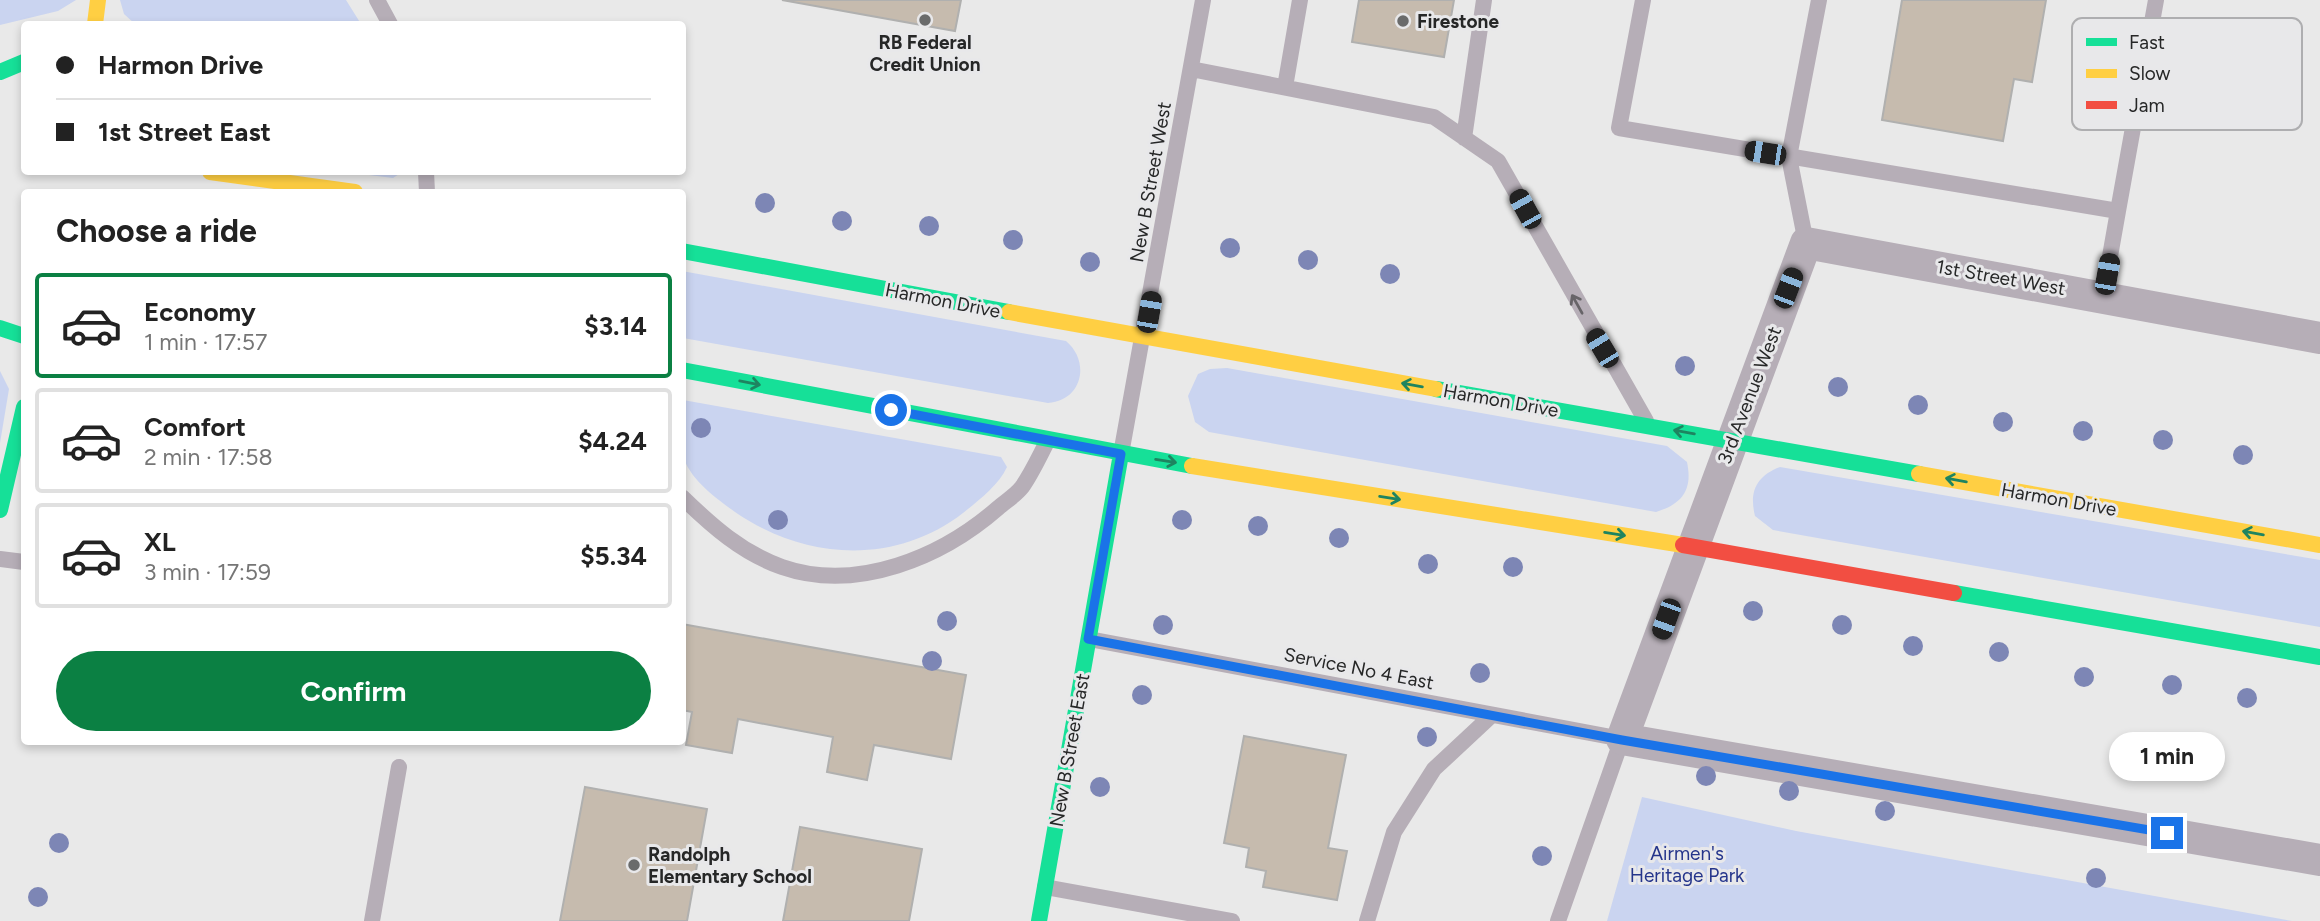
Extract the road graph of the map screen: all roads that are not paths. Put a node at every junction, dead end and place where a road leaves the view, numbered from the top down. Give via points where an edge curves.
1 (98, 0) edge
2 (377, 0) edge
3 (1203, 0) edge
4 (1300, 0) edge
5 (1484, 0) edge
6 (1643, 0) edge
7 (2157, 0) edge
8 (1814, 1) edge
9 (2154, 18) edge
10 (95, 21) edge
11 (388, 21) edge
12 (21, 63) edge
13 (1191, 69) junction
14 (0, 72) edge
15 (1285, 87) junction
16 (2133, 130) edge
17 (1464, 138) junction
18 (1789, 157) junction
19 (230, 175) edge
20 (333, 189) edge
21 (2118, 211) junction
22 (1806, 243) junction
23 (686, 252) edge
24 (2103, 296) junction
25 (0, 328) edge
26 (21, 335) edge
27 (1144, 338) junction
28 (2320, 338) edge
29 (686, 371) edge
30 (21, 420) edge
31 (1649, 426) junction
32 (1048, 440) junction
33 (1731, 440) junction
34 (1121, 454) junction
35 (686, 501) edge
36 (0, 510) edge
37 (2320, 545) edge
38 (1692, 547) junction
39 (0, 559) edge
40 (21, 562) edge
41 (1088, 639) junction
42 (2320, 657) edge
43 (1492, 715) junction
44 (1622, 740) junction
45 (399, 767) dead end
46 (2320, 860) edge
47 (1045, 887) junction
48 (372, 921) edge
49 (1039, 921) edge
50 (1232, 921) edge
51 (1367, 921) edge
52 (1558, 921) edge

1 - 10 street
2 - 11 lane
3 - 13 lane, New B Street West
4 - 15 lane
5 - 17 lane
6 - 18 lane via 1619,128
7 - 9 lane
8 - 18 lane
12 - 14 street
13 - 15 lane
13 - 27 lane, New B Street West
15 - 17 lane via 1434,117
16 - 21 lane
31 -> 17 lane via 1498,161
18 - 21 lane
18 - 22 lane
19 - 20 street
21 - 24 lane
22 - 24 street, 1st Street West
22 - 33 street, 3rd Avenue West
23 - 27 street, Harmon Drive
24 - 28 street, 1st Street West
25 - 26 street
31 -> 27 street, Harmon Drive
27 - 34 lane, New B Street West
29 -> 32 street
30 - 36 street
33 -> 31 street, Harmon Drive
32 - 34 street
32 - 35 lane via 1021,488 970,533 929,555 888,568 836,576 783,568 733,543
37 -> 33 street, Harmon Drive
33 - 38 street, 3rd Avenue West
34 -> 38 street
34 - 41 street, New B Street East
38 - 42 street
38 - 44 street, 3rd Avenue West
39 - 40 lane
41 - 43 lane, Service No 4 East
41 - 47 street, New B Street East
43 - 44 lane, Service No 4 East
43 - 51 lane via 1434,769 1394,832
44 - 46 street
44 - 52 lane
45 - 48 lane
47 - 49 street, New B Street East
47 - 50 lane

